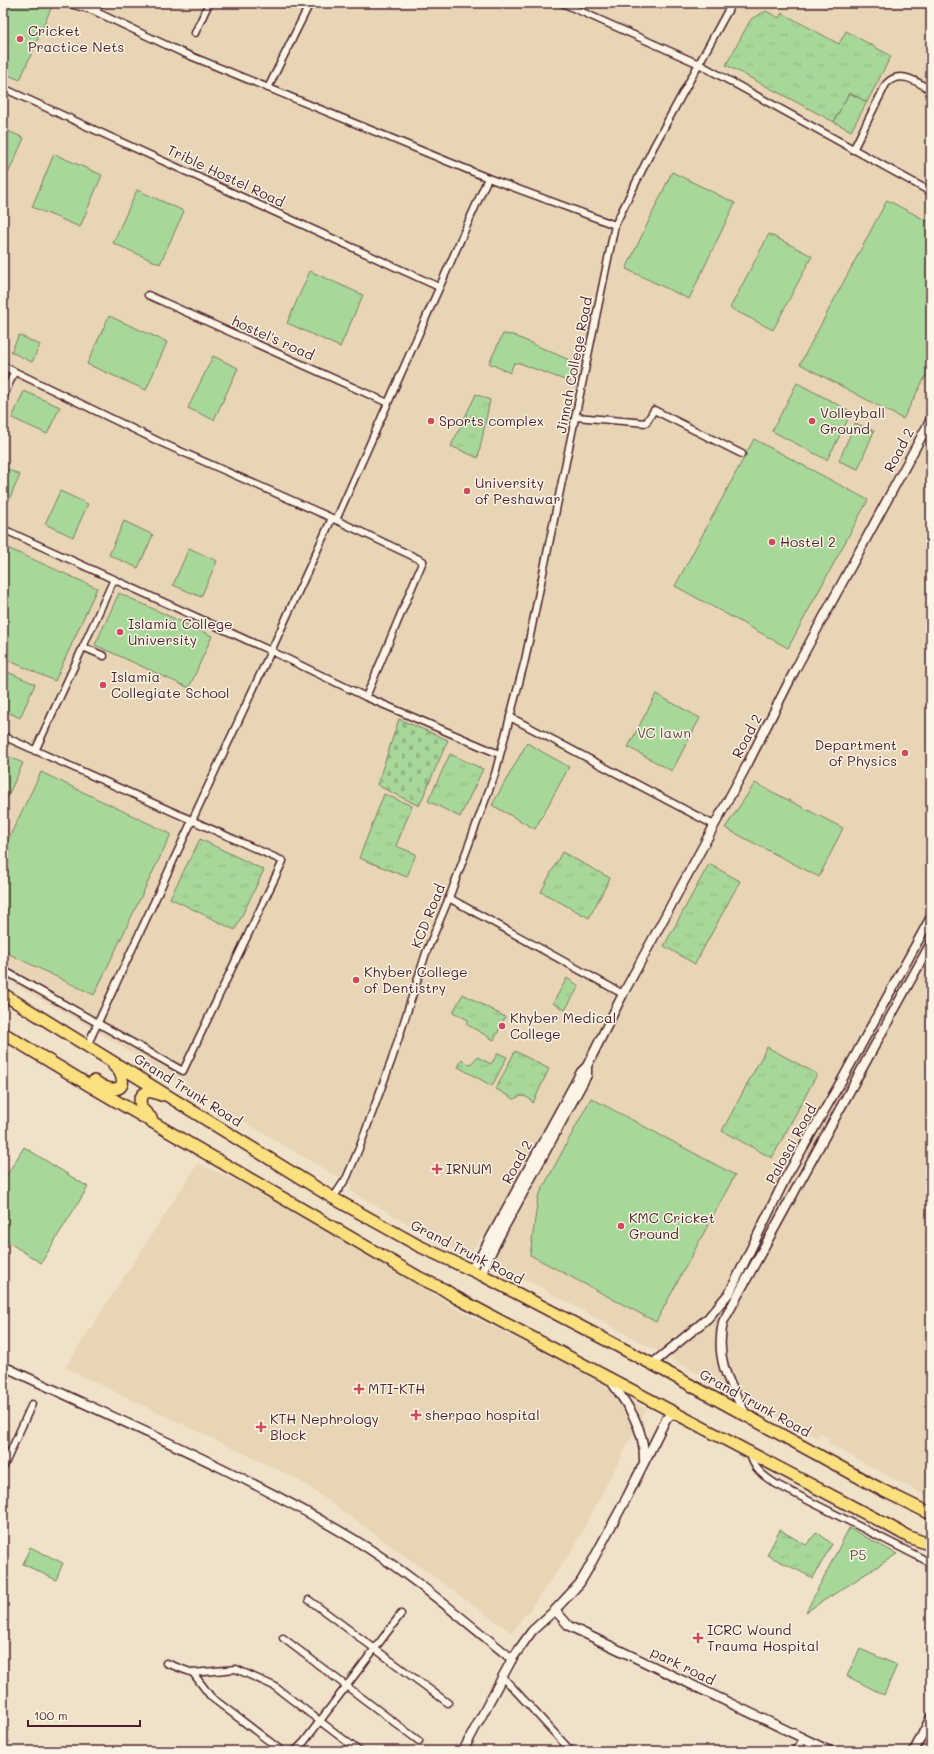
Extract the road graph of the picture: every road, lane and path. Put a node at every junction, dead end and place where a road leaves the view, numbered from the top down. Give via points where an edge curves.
1 (66, 3) edge
2 (101, 3) edge
3 (209, 3) edge
4 (310, 3) edge
5 (562, 3) edge
6 (732, 3) edge
7 (92, 10) junction
8 (195, 33) dead end
9 (699, 64) junction
10 (3, 88) edge
11 (268, 88) junction
12 (931, 90) edge
13 (853, 150) junction
14 (488, 178) junction
15 (931, 192) edge
16 (615, 225) junction
17 (439, 287) junction
18 (148, 295) dead end
19 (3, 366) edge
20 (14, 372) junction
21 (3, 398) edge
22 (388, 403) junction
23 (576, 417) junction
24 (931, 419) edge
25 (742, 454) dead end
26 (334, 519) junction
27 (3, 529) edge
28 (114, 579) junction
29 (83, 647) junction
30 (271, 650) junction
31 (104, 656) dead end
32 (366, 697) junction
33 (510, 717) junction
34 (3, 736) edge
35 (35, 750) junction
36 (499, 754) junction
37 (191, 821) junction
38 (714, 825) junction
39 (449, 898) junction
40 (931, 917) edge
41 (931, 943) edge
42 (3, 970) edge
43 (3, 994) edge
44 (623, 994) junction
45 (98, 1024) junction
46 (3, 1033) edge
47 (88, 1047) junction
48 (37, 1055) junction
49 (587, 1066) junction
50 (181, 1103) junction
51 (183, 1140) junction
52 (333, 1198) junction
53 (470, 1270) junction
54 (746, 1271) junction
55 (482, 1275) junction
56 (652, 1364) junction
57 (3, 1366) edge
58 (610, 1380) junction
59 (32, 1404) dead end
60 (745, 1413) junction
61 (677, 1414) junction
62 (749, 1452) junction
63 (644, 1462) junction
64 (3, 1468) edge
65 (850, 1504) junction
66 (931, 1514) edge
67 (931, 1539) edge
68 (931, 1545) edge
69 (931, 1562) edge
70 (309, 1600) dead end
71 (555, 1610) junction
72 (401, 1614) dead end
73 (283, 1638) dead end
74 (374, 1649) junction
75 (512, 1659) junction
76 (166, 1663) dead end
77 (193, 1674) junction
78 (502, 1676) junction
79 (346, 1686) junction
80 (448, 1703) dead end
81 (931, 1717) edge
82 (320, 1721) junction
83 (931, 1738) edge
84 (804, 1739) junction
85 (419, 1741) dead end
86 (282, 1751) edge
87 (295, 1751) edge
88 (359, 1751) edge
89 (463, 1751) edge
90 (571, 1751) edge
91 (794, 1751) edge
92 (830, 1751) edge
93 (914, 1751) edge
94 (925, 1751) edge

1 - 7 street
2 - 7 street
3 - 8 street
4 - 11 street
5 - 9 street
6 - 9 street, Jinnah College Road
7 - 11 street via 181,52
9 - 13 street
9 - 16 street, Jinnah College Road
10 - 17 street, Trible Hostel Road
11 - 14 street
12 - 13 street via 906,77 890,80
13 - 15 street
14 - 16 street
14 - 17 street
16 - 23 street, Jinnah College Road
17 - 22 street
18 - 22 street, hostel's road
19 - 20 street
20 - 21 street
20 - 26 street via 162,443
22 - 26 street
23 - 25 street via 646,423 654,410
23 - 33 street, Jinnah College Road via 525,660
24 - 38 street, Road 2
26 - 30 street
26 - 32 street via 423,561
27 - 28 street
28 - 29 street
28 - 30 street
29 - 31 street
29 - 35 street
30 - 32 street
30 - 37 street
32 - 36 street
33 - 36 street, Jinnah College Road
33 - 38 street
34 - 35 street
35 - 37 street
36 - 39 street, KCD Road via 495,774
37 - 45 street
37 - 45 street via 283,861 183,1071
38 - 44 street, Road 2
39 - 44 street
39 - 52 street, KCD Road via 426,953 392,1059 360,1146 347,1177
40 - 54 street, Palosai Road via 785,1180
41 - 54 street
42 - 45 street
43 - 47 highway, Grand Trunk Road
44 - 49 street, Road 2
45 - 47 street
46 - 48 highway
47 - 48 highway via 121,1073 122,1082 117,1088 106,1087 52,1059
47 - 50 highway, Grand Trunk Road
48 - 51 highway
49 - 53 street, Road 2 via 581,1072 479,1259
49 - 55 street, Road 2 via 587,1075 500,1235
50 - 51 highway via 150,1091 142,1095 140,1104 143,1111 162,1127
50 - 52 highway, Grand Trunk Road
51 - 58 highway via 420,1278
52 - 53 highway, Grand Trunk Road via 419,1246
53 - 55 highway, Grand Trunk Road
54 - 56 street, Palosai Road via 708,1318
54 - 60 street via 723,1322 720,1338 724,1368
55 - 56 highway, Grand Trunk Road
56 - 60 highway, Grand Trunk Road
57 - 75 street via 296,1506 356,1541 416,1582
58 - 61 highway
58 - 63 street via 628,1404 638,1426 644,1443
59 - 64 street
60 - 66 highway, Grand Trunk Road via 884,1491
61 - 62 highway
61 - 63 street via 666,1420
62 - 65 highway
62 - 69 street via 756,1468 776,1484
63 - 71 street via 580,1583
65 - 67 highway via 865,1507
65 - 68 highway via 909,1537
70 - 74 street
71 - 75 street via 532,1632
71 - 84 street, park road via 569,1626
72 - 74 street
73 - 79 street
74 - 79 street
74 - 80 street
75 - 78 street
76 - 77 street
77 - 82 street via 236,1669 274,1686
77 - 86 street via 211,1697
78 - 89 street
78 - 90 street
79 - 82 street
79 - 85 street
81 - 93 street
82 - 87 street
82 - 88 street
83 - 94 street
84 - 91 street
84 - 92 street

